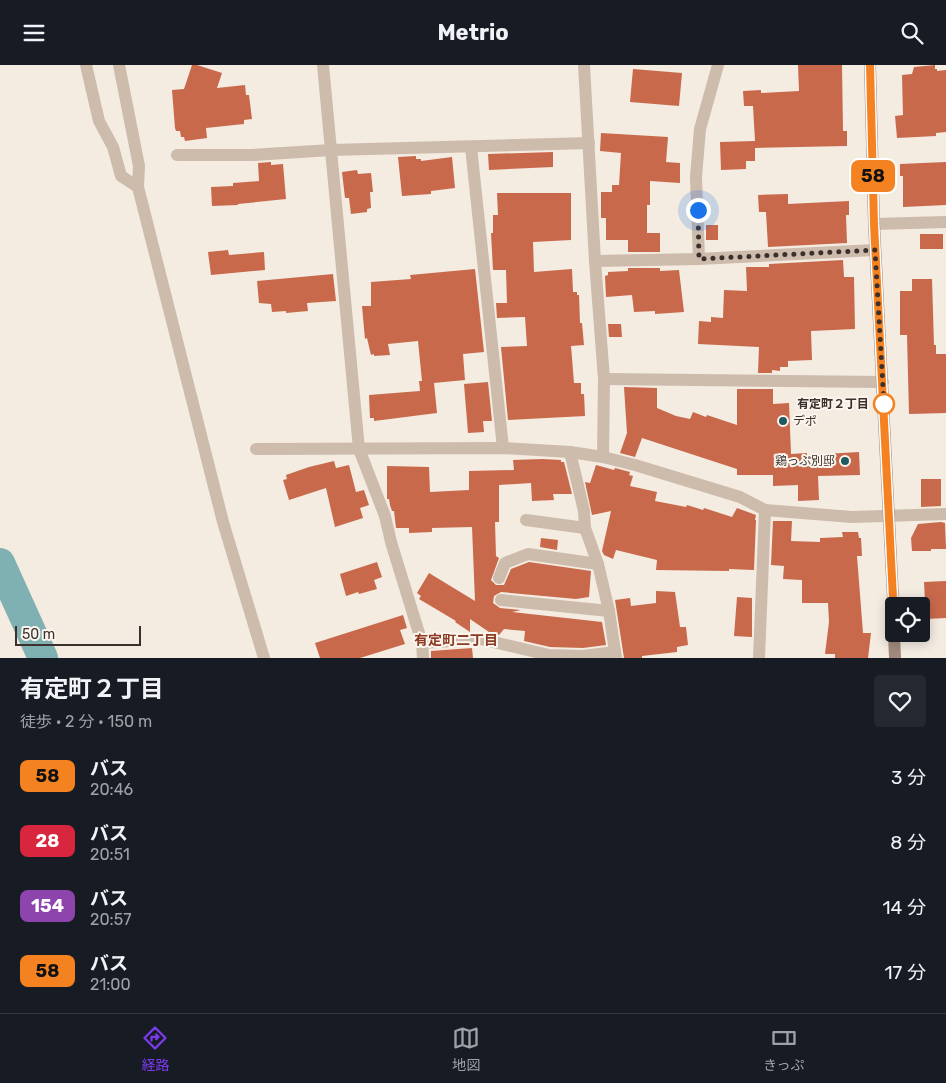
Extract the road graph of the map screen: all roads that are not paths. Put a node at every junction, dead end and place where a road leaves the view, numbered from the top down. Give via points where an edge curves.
1 (86, 65) edge
2 (119, 65) edge
3 (323, 65) edge
4 (584, 65) edge
5 (718, 65) edge
6 (870, 65) edge
7 (588, 143) junction
8 (471, 147) junction
9 (330, 150) junction
10 (177, 155) dead end
11 (138, 187) junction
12 (946, 222) edge
13 (874, 224) junction
14 (875, 250) junction
15 (699, 259) junction
16 (595, 261) junction
17 (604, 379) junction
18 (883, 382) junction
19 (503, 448) junction
20 (256, 449) dead end
21 (360, 449) junction
22 (570, 452) junction
23 (603, 457) junction
24 (765, 510) junction
25 (946, 514) edge
26 (889, 517) junction
27 (526, 520) dead end
28 (585, 527) junction
29 (598, 564) junction
30 (499, 578) dead end
31 (893, 597) edge
32 (501, 600) dead end
33 (610, 611) junction
34 (895, 642) edge
35 (422, 643) junction
36 (616, 655) edge
37 (264, 658) edge
38 (423, 658) edge
39 (759, 658) edge
40 (896, 658) edge

1 - 11 street via 99,121 113,147 121,176
2 - 11 street via 139,166
3 - 9 street
4 - 7 street
5 - 15 street via 700,129 696,177
6 - 13 main road
7 - 8 street
7 - 16 street
8 - 9 street
8 - 19 street
9 - 10 street
9 - 21 street
11 - 37 street via 223,523
12 - 13 street
13 - 14 main road
14 - 15 street
14 - 18 main road
15 - 16 street
16 - 17 street
17 - 18 street
17 - 23 street
18 - 26 main road
19 - 21 street
19 - 22 street
20 - 21 street
21 - 35 street via 385,516
22 - 23 street
22 - 28 street
23 - 24 street via 740,497
24 - 26 street
24 - 39 street
25 - 26 street
26 - 31 main road
27 - 28 street
28 - 29 street
29 - 30 street via 528,554 505,563
29 - 33 street
32 - 33 street
33 - 36 street
34 - 40 main road
35 - 36 street via 481,639 549,655
35 - 38 street

